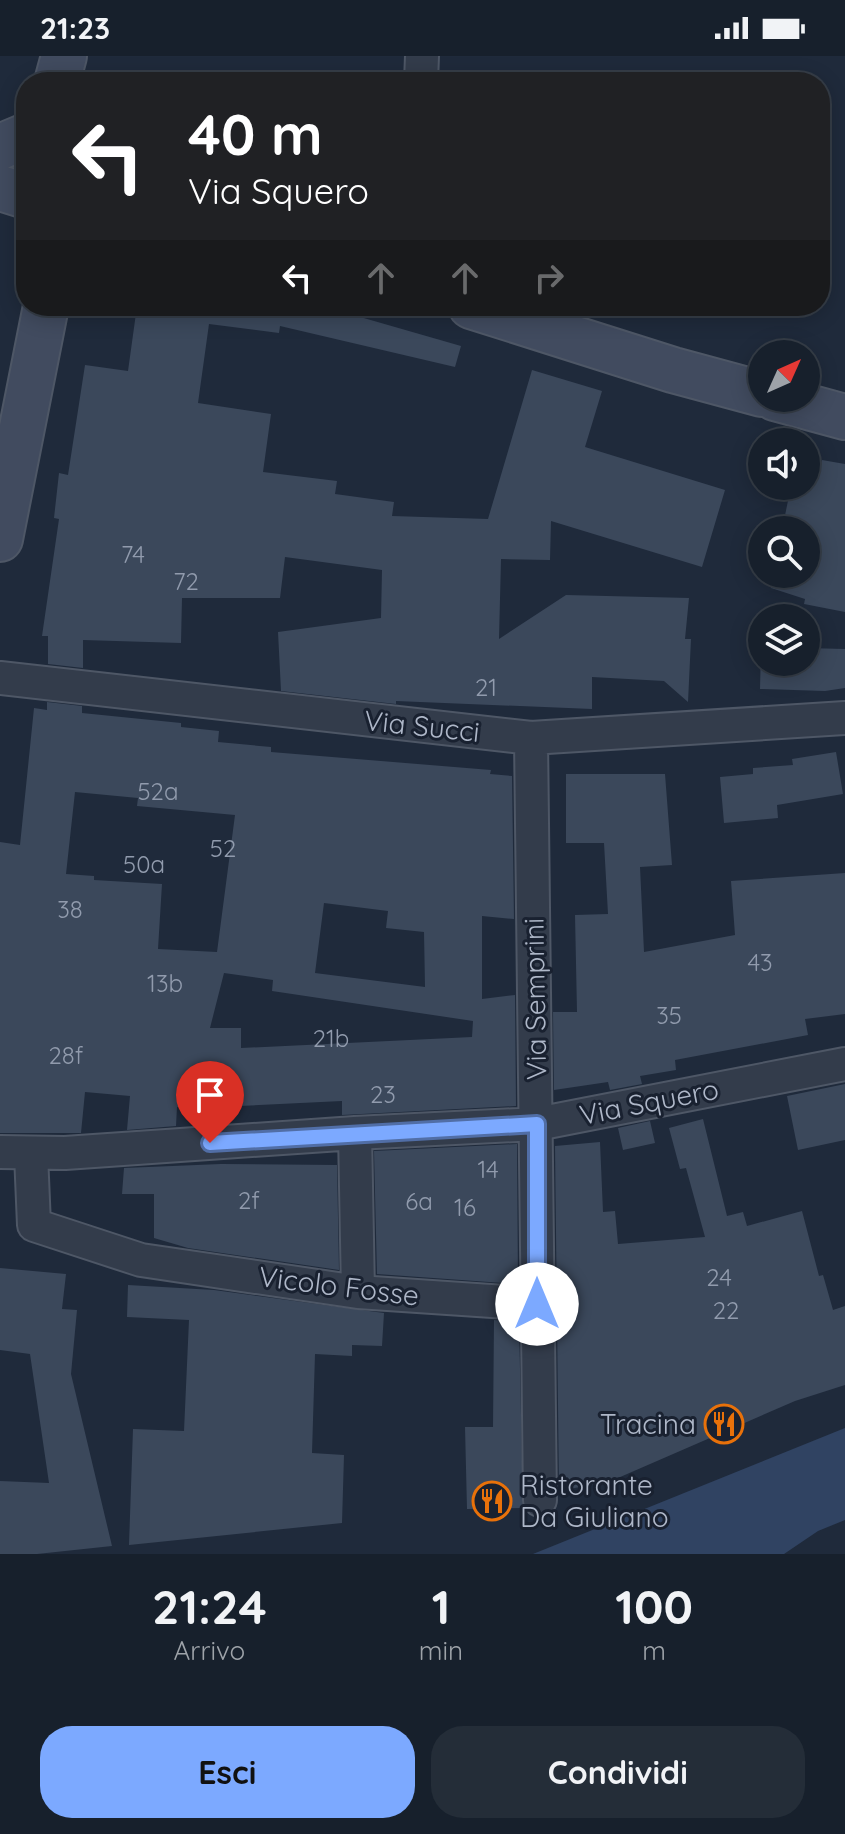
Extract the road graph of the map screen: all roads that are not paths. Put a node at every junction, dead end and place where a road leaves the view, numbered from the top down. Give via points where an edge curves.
1 (44, 316) edge
2 (503, 316) edge
3 (748, 390) edge
4 (820, 410) edge
5 (845, 417) edge
6 (0, 539) edge
7 (0, 678) edge
8 (845, 718) edge
9 (531, 738) junction
10 (845, 1064) edge
11 (537, 1124) junction
12 (355, 1133) junction
13 (15, 1153) edge
14 (358, 1292) junction
15 (537, 1304) junction
16 (540, 1500) dead end

1 - 6 street
2 - 3 street
4 - 5 street
7 - 9 street, Via Succi
8 - 9 street, Via Succi
9 - 11 street, Via Semprini
10 - 11 street, Via Squero
11 - 12 street, Via Squero
11 - 15 street, Via Semprini
12 - 13 street, Via Squero
12 - 14 street
13 - 14 street, Vicolo Fosse via 34,1225 141,1260
14 - 15 street, Vicolo Fosse
15 - 16 street, Via Semprini

